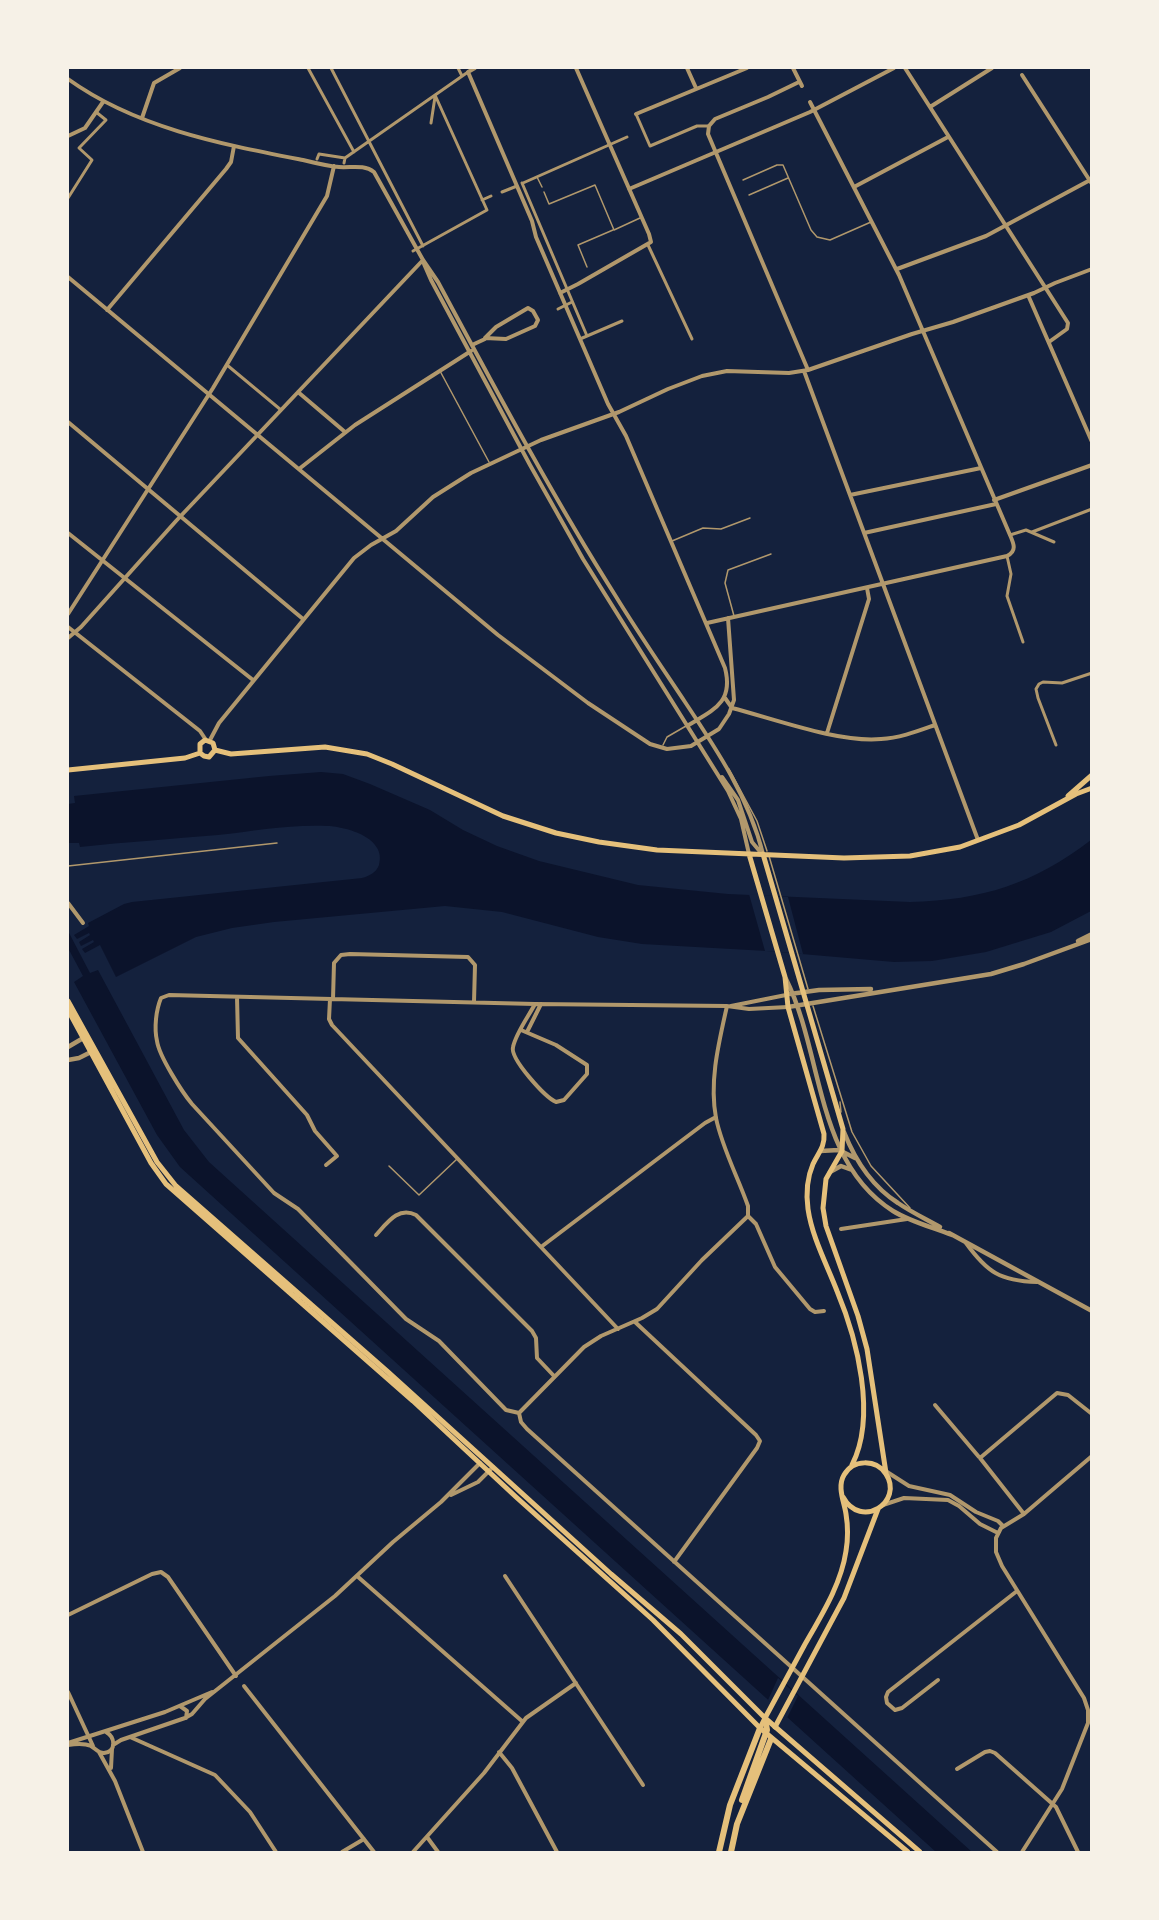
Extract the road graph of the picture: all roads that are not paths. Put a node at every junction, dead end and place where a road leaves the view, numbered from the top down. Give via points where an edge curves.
1 (180, 68) edge
2 (308, 68) edge
3 (331, 68) edge
4 (458, 68) edge
5 (475, 68) edge
6 (576, 68) edge
7 (687, 68) edge
8 (747, 68) edge
9 (793, 68) edge
10 (894, 68) edge
11 (906, 68) edge
12 (992, 68) edge
13 (468, 72) junction
14 (1022, 75) dead end
15 (462, 76) junction
16 (68, 79) edge
17 (696, 88) junction
18 (435, 95) junction
19 (103, 102) junction
20 (810, 102) dead end
21 (930, 107) junction
22 (814, 109) junction
23 (96, 112) junction
24 (636, 114) joint
25 (142, 118) junction
26 (432, 123) dead end
27 (710, 126) junction
28 (68, 136) edge
29 (627, 137) dead end
30 (948, 137) junction
31 (370, 142) junction
32 (610, 145) junction
33 (234, 146) junction
34 (354, 152) junction
35 (715, 153) junction
36 (317, 159) dead end
37 (334, 166) junction
38 (537, 177) junction
39 (789, 178) junction
40 (743, 180) dead end
41 (1091, 181) edge
42 (522, 183) junction
43 (516, 186) junction
44 (542, 187) dead end
45 (854, 187) junction
46 (629, 189) junction
47 (502, 192) dead end
48 (544, 192) dead end
49 (749, 195) dead end
50 (491, 196) dead end
51 (68, 198) edge
52 (482, 200) junction
53 (642, 218) junction
54 (872, 221) junction
55 (1005, 226) junction
56 (614, 230) junction
57 (423, 246) junction
58 (646, 246) junction
59 (415, 250) junction
60 (423, 260) junction
61 (587, 267) dead end
62 (897, 269) junction
63 (1092, 269) edge
64 (68, 277) edge
65 (1044, 288) junction
66 (566, 290) junction
67 (560, 292) junction
68 (1028, 295) junction
69 (572, 302) junction
70 (566, 305) junction
71 (558, 309) dead end
72 (107, 310) junction
73 (543, 315) dead end
74 (537, 318) junction
75 (622, 321) dead end
76 (924, 331) junction
77 (587, 336) junction
78 (485, 338) junction
79 (580, 339) junction
80 (692, 339) dead end
81 (1049, 342) junction
82 (472, 348) junction
83 (226, 364) junction
84 (440, 370) junction
85 (806, 371) junction
86 (298, 392) junction
87 (209, 394) junction
88 (281, 410) junction
89 (614, 414) junction
90 (68, 422) edge
91 (345, 432) junction
92 (258, 435) junction
93 (1092, 442) edge
94 (528, 446) junction
95 (521, 450) junction
96 (490, 464) junction
97 (1092, 465) edge
98 (981, 468) junction
99 (299, 469) junction
100 (147, 488) junction
101 (850, 495) junction
102 (995, 502) junction
103 (1092, 510) edge
104 (181, 517) junction
105 (750, 518) dead end
106 (1032, 532) junction
107 (68, 533) edge
108 (864, 533) junction
109 (1010, 535) junction
110 (382, 539) junction
111 (671, 541) junction
112 (1054, 542) dead end
113 (771, 554) dead end
114 (1007, 556) junction
115 (101, 560) junction
116 (124, 578) junction
117 (883, 585) junction
118 (867, 588) junction
119 (68, 614) edge
120 (735, 617) junction
121 (728, 618) junction
122 (303, 619) junction
123 (707, 623) junction
124 (68, 627) edge
125 (75, 632) junction
126 (68, 638) edge
127 (1023, 642) dead end
128 (1092, 674) edge
129 (253, 680) junction
130 (725, 698) junction
131 (732, 708) junction
132 (697, 720) junction
133 (935, 725) junction
134 (687, 726) junction
135 (827, 733) junction
136 (708, 736) junction
137 (208, 740) junction
138 (698, 743) junction
139 (1056, 745) dead end
140 (662, 749) junction
141 (215, 750) junction
142 (200, 753) junction
143 (712, 764) junction
144 (68, 770) edge
145 (1092, 774) edge
146 (1092, 788) edge
147 (1063, 802) junction
148 (978, 841) junction
149 (277, 843) dead end
150 (749, 854) junction
151 (766, 855) junction
152 (68, 866) edge
153 (68, 903) edge
154 (83, 923) dead end
155 (1092, 934) edge
156 (1092, 939) edge
157 (1065, 948) junction
158 (888, 989) junction
159 (806, 991) junction
160 (789, 994) junction
161 (237, 997) junction
162 (331, 999) junction
163 (68, 1001) edge
164 (474, 1002) junction
165 (809, 1003) junction
166 (535, 1004) junction
167 (541, 1004) junction
168 (797, 1005) junction
169 (727, 1006) junction
170 (788, 1006) junction
171 (68, 1010) edge
172 (521, 1029) junction
173 (527, 1032) junction
174 (85, 1037) junction
175 (68, 1047) edge
176 (93, 1051) junction
177 (68, 1060) edge
178 (840, 1098) junction
179 (716, 1117) junction
180 (842, 1125) junction
181 (820, 1151) junction
182 (842, 1151) junction
183 (458, 1158) junction
184 (859, 1162) junction
185 (326, 1165) dead end
186 (388, 1166) dead end
187 (854, 1171) junction
188 (828, 1174) junction
189 (915, 1213) junction
190 (748, 1216) junction
191 (908, 1219) junction
192 (841, 1229) dead end
193 (376, 1235) dead end
194 (952, 1235) junction
195 (966, 1242) junction
196 (541, 1246) junction
197 (1040, 1282) junction
198 (824, 1311) dead end
199 (1092, 1311) edge
200 (635, 1322) junction
201 (618, 1329) junction
202 (554, 1376) junction
203 (935, 1405) dead end
204 (519, 1413) junction
205 (1092, 1414) edge
206 (1092, 1456) edge
207 (980, 1458) junction
208 (482, 1461) junction
209 (852, 1467) junction
210 (490, 1469) junction
211 (886, 1473) junction
212 (843, 1497) junction
213 (441, 1502) junction
214 (881, 1507) junction
215 (1024, 1514) junction
216 (1003, 1526) junction
217 (998, 1533) junction
218 (674, 1562) junction
219 (357, 1576) junction
220 (505, 1576) dead end
221 (1017, 1591) junction
222 (68, 1615) edge
223 (792, 1668) junction
224 (236, 1676) junction
225 (801, 1676) junction
226 (938, 1680) dead end
227 (576, 1683) junction
228 (244, 1686) dead end
229 (220, 1688) junction
230 (68, 1692) edge
231 (180, 1706) junction
232 (185, 1718) junction
233 (765, 1718) junction
234 (523, 1722) junction
235 (775, 1727) junction
236 (760, 1728) junction
237 (105, 1731) junction
238 (98, 1732) junction
239 (88, 1735) junction
240 (768, 1736) junction
241 (130, 1737) junction
242 (68, 1744) edge
243 (113, 1746) junction
244 (94, 1747) junction
245 (99, 1752) junction
246 (500, 1752) junction
247 (957, 1769) dead end
248 (111, 1772) junction
249 (644, 1785) dead end
250 (1053, 1804) junction
251 (427, 1837) junction
252 (364, 1839) junction
253 (143, 1852) edge
254 (276, 1852) edge
255 (342, 1852) edge
256 (374, 1852) edge
257 (413, 1852) edge
258 (438, 1852) edge
259 (557, 1852) edge
260 (719, 1852) edge
261 (731, 1852) edge
262 (908, 1852) edge
263 (920, 1852) edge
264 (997, 1852) edge
265 (1022, 1852) edge
266 (1078, 1852) edge

1 - 25 street via 154,83
2 - 34 street
3 - 31 street
4 - 15 street
5 - 13 street
6 - 32 street
7 - 17 street
8 - 17 street
9 - 27 street via 800,84 715,119
10 - 22 street
11 - 21 street
12 - 21 street
13 - 15 street
13 - 43 street
14 - 41 street
15 - 18 street
16 - 19 street
17 - 24 street
18 - 26 street
18 - 31 street
18 - 52 street
19 - 23 street
19 - 25 street
20 - 22 street
21 - 30 street
22 - 35 street
22 - 45 street
23 - 28 street via 83,129
23 - 51 street via 106,120 79,148 92,160
24 - 27 street via 650,146 697,126
25 - 33 street
27 - 35 street via 708,134
29 - 32 street
30 - 45 street
30 - 55 street
31 - 34 street
31 - 57 street
32 - 38 street
32 - 46 street
33 - 37 street
33 - 72 street via 226,169
34 - 36 street via 344,161 319,154
35 - 46 street
35 - 85 street
37 - 59 street via 364,167 374,172
37 - 83 street via 327,196
38 - 42 street
38 - 44 lane
39 - 40 lane via 780,164
39 - 49 lane
39 - 54 lane via 811,230 818,237 830,240
41 - 55 street
42 - 43 street
42 - 66 street
43 - 47 street
43 - 67 street
45 - 54 street
46 - 53 street
48 - 56 lane via 549,204 595,185
50 - 52 street
52 - 57 street via 487,210
53 - 56 lane
53 - 58 street via 651,238
54 - 62 street
55 - 62 street
55 - 65 street
56 - 61 lane via 578,245
57 - 59 street
58 - 66 street
58 - 80 street
59 - 60 street
60 - 82 street
60 - 86 street
62 - 76 street
63 - 65 street
64 - 72 street
65 - 68 street
65 - 81 street via 1069,325
66 - 67 street
66 - 69 street
67 - 70 street
68 - 76 street
68 - 81 street
69 - 70 street
69 - 77 street
70 - 71 street
70 - 79 street
72 - 87 street
73 - 74 street
74 - 78 street via 536,325 508,339
74 - 78 street via 527,309
75 - 77 street
76 - 85 street
76 - 98 street
77 - 79 street
78 - 82 street
79 - 89 street
81 - 93 street
82 - 84 street
82 - 94 street
82 - 95 street
83 - 87 street
83 - 88 street
84 - 91 street
84 - 96 lane
85 - 89 street via 716,373 668,389
85 - 101 street
86 - 88 street
86 - 91 street
87 - 92 street
87 - 100 street
88 - 92 street
89 - 94 street
89 - 111 street
90 - 100 street
91 - 99 street
92 - 99 street
92 - 104 street
94 - 95 street
94 - 132 street via 603,577
95 - 96 street
95 - 134 street
96 - 110 street via 438,493
97 - 102 street
98 - 101 street
98 - 102 street
99 - 110 street
100 - 104 street
100 - 115 street
101 - 108 street
102 - 108 street
102 - 109 street
103 - 106 street
104 - 116 street
104 - 122 street
105 - 111 lane via 721,529 702,528
106 - 109 street
106 - 112 street
107 - 115 street
108 - 117 street
109 - 114 street via 1014,549
110 - 122 street via 354,558
110 - 140 street via 533,662 635,735
111 - 123 street
113 - 120 lane via 728,570 725,583
114 - 117 street
114 - 127 street via 1011,574 1007,596
115 - 116 street
115 - 119 street
116 - 125 street
116 - 129 street
117 - 118 street
117 - 133 street
118 - 120 street
118 - 135 street via 869,599
120 - 121 street
121 - 123 street
121 - 131 street
122 - 129 street
123 - 130 street via 725,670
124 - 125 street
125 - 126 street
125 - 137 street
128 - 139 street via 1062,683 1043,682 1036,689
129 - 137 street
130 - 131 street
130 - 132 street
131 - 135 street
131 - 136 street via 722,726
132 - 134 street
132 - 136 street
133 - 135 street via 882,739
133 - 148 street
134 - 138 street
134 - 140 lane via 665,738
136 - 138 street
136 - 151 street via 731,773
137 - 141 main road
137 - 142 main road via 200,744
138 - 140 street
138 - 143 street
141 - 142 main road via 209,757
141 - 150 main road via 231,754 320,747 353,751 386,761 503,816 565,835 642,848
142 - 144 main road via 185,758
143 - 150 street via 738,813
143 - 151 street via 738,800 752,842
145 - 147 main road
146 - 147 main road
147 - 148 main road via 1029,821
148 - 151 main road via 905,857
149 - 152 lane
150 - 151 main road
150 - 160 main road
151 - 159 main road
153 - 154 street
155 - 157 street
156 - 157 street
157 - 158 street via 991,974
158 - 159 street
158 - 165 street
159 - 160 street
159 - 165 main road
160 - 168 street
160 - 169 street
160 - 170 main road
161 - 162 street
161 - 185 street via 238,1038 305,1113 337,1156
161 - 204 street via 169,995 159,1001 156,1041 182,1090 274,1193 298,1209 406,1319 439,1341 506,1410
162 - 164 street
162 - 164 street via 334,963 341,955 350,954 468,957 475,965
162 - 183 street via 332,1025
163 - 174 main road
164 - 166 street
165 - 168 street
165 - 178 lane
165 - 180 main road
166 - 167 street
166 - 172 street
167 - 169 street
167 - 173 street
168 - 170 street
168 - 182 street
169 - 170 street
169 - 179 street via 715,1070
170 - 181 main road via 823,1131
171 - 174 main road
172 - 173 street
172 - 173 street via 513,1046 514,1056 550,1098 561,1102 585,1076 588,1067 572,1054
174 - 175 street
174 - 176 main road
176 - 177 street
176 - 208 main road via 166,1184
178 - 180 lane
178 - 189 lane via 864,1156 885,1184
179 - 190 street via 748,1206
179 - 196 street
180 - 182 main road
180 - 184 street
181 - 182 street
181 - 209 main road via 811,1170 807,1203 812,1226 847,1315 858,1361 862,1431
182 - 184 street
182 - 187 street
182 - 188 main road
183 - 186 lane via 419,1195
183 - 196 street
184 - 189 street via 882,1190
187 - 188 street via 840,1166
187 - 191 street via 880,1201
188 - 211 main road via 824,1218 866,1343
189 - 194 street
190 - 198 street via 756,1224 777,1270 810,1309
190 - 200 street via 657,1309
191 - 192 street
191 - 194 street
193 - 202 street via 399,1213 416,1215 532,1331 537,1358
194 - 195 street
195 - 197 street
195 - 197 street via 981,1264 996,1274 1015,1281
196 - 201 street
197 - 199 street
200 - 201 street
200 - 218 street via 760,1441
201 - 202 street via 584,1347
202 - 204 street
203 - 207 street
204 - 218 street via 523,1426
205 - 207 street via 1068,1395 1054,1394
206 - 215 street
207 - 215 street
208 - 210 main road
208 - 213 street
209 - 211 main road via 864,1463
209 - 212 main road via 841,1482
210 - 213 street via 476,1483
210 - 233 main road via 681,1634
210 - 236 main road via 658,1625
211 - 214 main road via 890,1491
211 - 216 street via 912,1487 950,1495
212 - 214 main road via 860,1512
212 - 223 main road via 848,1532 843,1565
213 - 219 street
214 - 217 street via 904,1498 948,1500
214 - 225 main road via 844,1598
215 - 216 street
216 - 217 street
217 - 221 street via 997,1556
218 - 223 street
219 - 224 street
219 - 234 street
220 - 227 street
221 - 226 street via 888,1692 886,1703 895,1710 902,1708
221 - 250 street via 1088,1710 1086,1726
222 - 224 street via 161,1572
223 - 225 street
223 - 233 main road
224 - 229 street
225 - 235 main road
225 - 264 street
227 - 234 street
227 - 249 street
228 - 252 street
229 - 231 street
229 - 232 street
230 - 239 street
231 - 232 street via 187,1711
231 - 237 street
232 - 241 street
233 - 235 main road
233 - 236 main road
233 - 240 highway
234 - 246 street
235 - 240 main road
235 - 263 main road
236 - 240 main road
236 - 260 highway via 725,1820
237 - 238 street
237 - 243 street via 112,1736
238 - 239 street
238 - 244 street
239 - 242 street
239 - 244 street
240 - 261 highway via 746,1785
240 - 262 main road
241 - 243 street
241 - 254 street via 215,1775 250,1812
242 - 244 street
243 - 245 street
243 - 248 street
244 - 245 street
245 - 248 street
246 - 251 street
246 - 259 street
247 - 250 street via 993,1751
248 - 253 street
250 - 265 street
250 - 266 street
251 - 257 street
251 - 258 street
252 - 255 street
252 - 256 street

